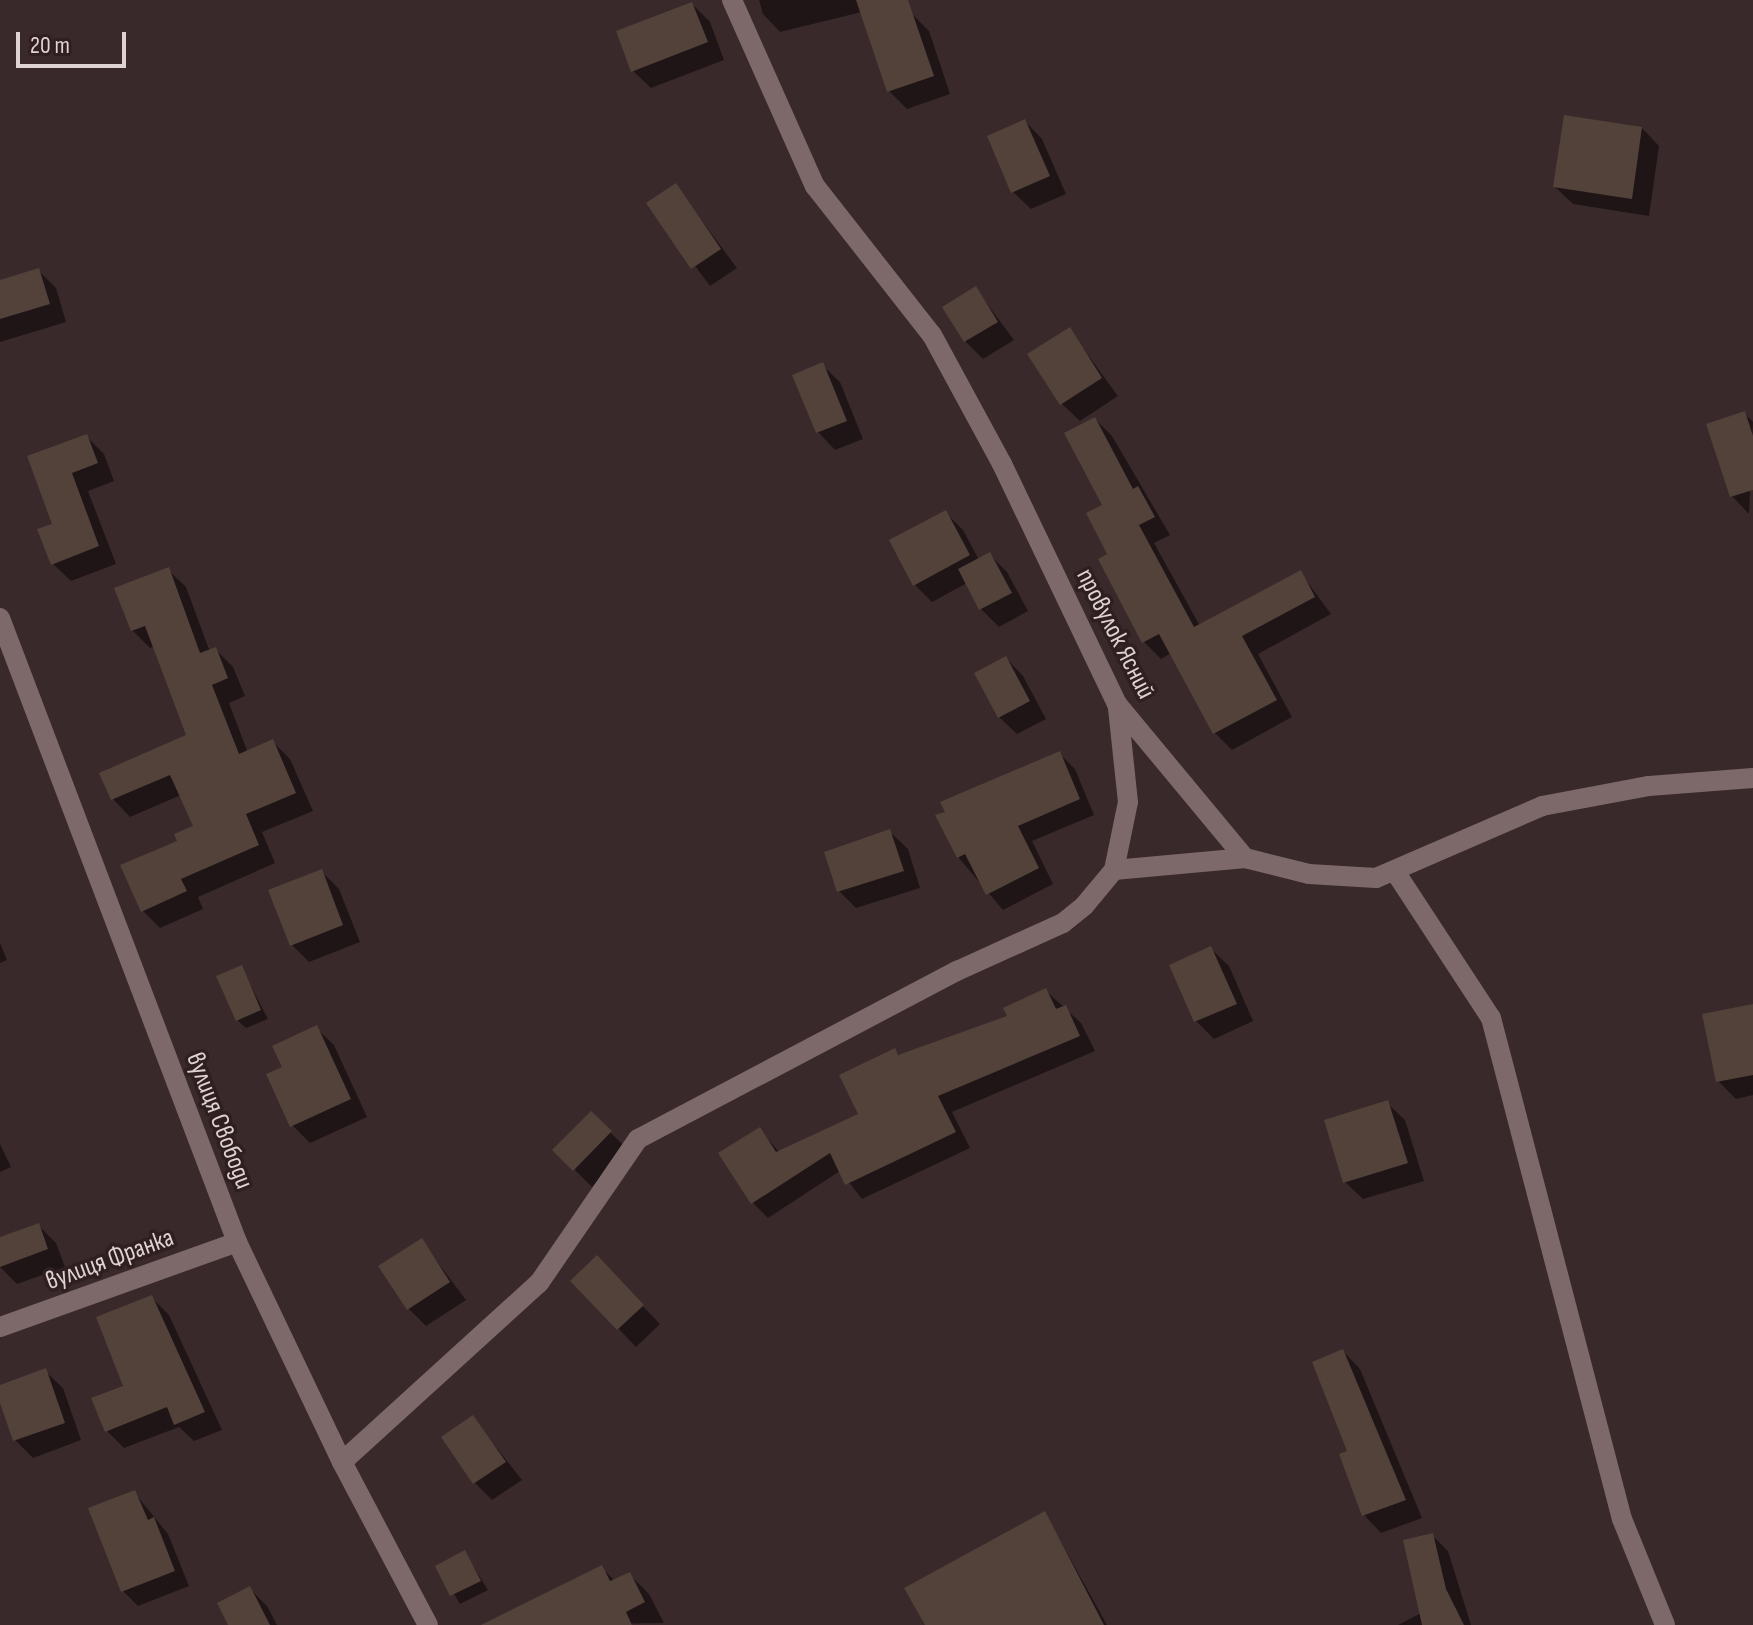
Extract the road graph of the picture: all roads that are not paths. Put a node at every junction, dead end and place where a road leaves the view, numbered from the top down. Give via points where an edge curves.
1 (732, 0) edge
2 (0, 618) edge
3 (1117, 704) junction
4 (1753, 778) edge
5 (1245, 858) junction
6 (1114, 870) junction
7 (1396, 873) junction
8 (237, 1242) junction
9 (0, 1327) edge
10 (342, 1462) junction
11 (428, 1625) edge
12 (1665, 1625) edge

1 - 3 street, провулок Ясний via 815,186 932,335 1002,464
2 - 8 street, вулиця Свободи
3 - 5 street, провулок Ясний
3 - 6 street via 1127,753 1128,802
4 - 7 street via 1649,786 1542,806 1471,834
5 - 6 street
5 - 7 street via 1309,874 1376,878
6 - 10 street via 1063,923 957,971 638,1139 539,1283
7 - 12 street via 1491,1018 1622,1519
8 - 9 street, вулиця Франка
8 - 10 street, вулиця Свободи
10 - 11 street, вулиця Свободи

